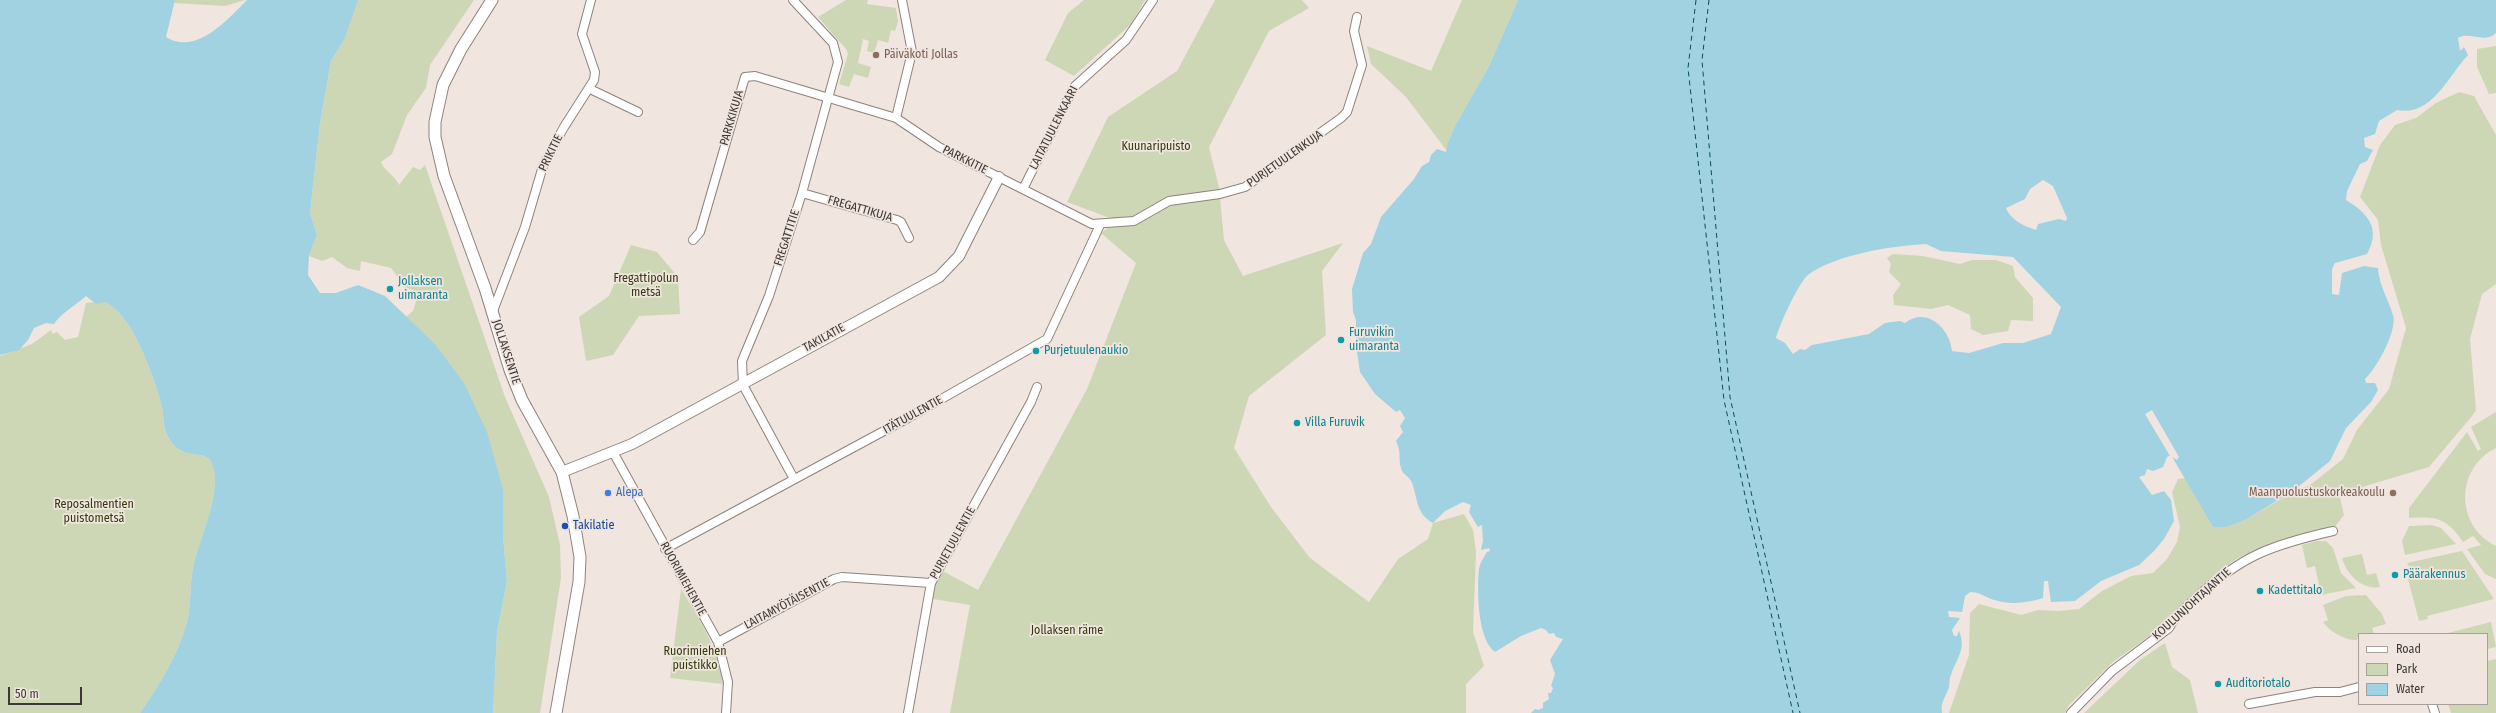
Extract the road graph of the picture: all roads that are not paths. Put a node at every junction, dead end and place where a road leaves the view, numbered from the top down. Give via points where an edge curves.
1 (492, 0) edge
2 (591, 0) edge
3 (793, 0) edge
4 (902, 0) edge
5 (1152, 0) edge
6 (1356, 17) dead end
7 (590, 88) junction
8 (829, 98) junction
9 (638, 112) dead end
10 (896, 118) junction
11 (999, 177) junction
12 (1023, 189) junction
13 (802, 192) junction
14 (1100, 225) junction
15 (909, 238) dead end
16 (693, 240) dead end
17 (493, 311) junction
18 (743, 385) junction
19 (1037, 387) dead end
20 (613, 452) junction
21 (562, 472) junction
22 (794, 479) junction
23 (2333, 531) dead end
24 (665, 548) junction
25 (931, 583) junction
26 (718, 642) junction
27 (2358, 687) edge
28 (2249, 704) dead end
29 (556, 713) edge
30 (726, 713) edge
31 (908, 713) edge
32 (2071, 713) edge

1 - 17 main road, JOLLAKSENTIE via 461,49 443,84 434,122 444,176
2 - 7 street, PRIKITIE via 582,34 595,72
3 - 8 street, FREGATTITIE via 836,49 838,62
4 - 10 street via 912,52
5 - 12 street, LAITATUULENKAARI via 1126,40 1074,87
6 - 14 street, PURJETUULENKUJA via 1354,31 1362,66 1347,112 1341,118 1245,187 1220,194 1169,201 1134,221 1111,221
7 - 9 street
7 - 17 street, PRIKITIE via 564,127 543,166 525,227
8 - 10 street, PARKKITIE
8 - 13 street, FREGATTITIE
8 - 16 street, PARKKIKUJA via 755,76 745,77 700,232
10 - 11 street, PARKKITIE via 924,139
11 - 12 street, PARKKITIE
11 - 18 street, TAKILATIE via 959,256 947,271
12 - 14 street, PARKKITIE via 1092,224
13 - 15 street, FREGATTIKUJA via 897,220 901,222
13 - 18 street, FREGATTITIE via 769,296 742,361
14 - 22 street, ITÄTUULENTIE via 1047,340
17 - 21 main road, JOLLAKSENTIE via 516,386
18 - 20 street, TAKILATIE
18 - 22 street, FREGATTITIE
19 - 25 street, PURJETUULENTIE
20 - 21 street, TAKILATIE
20 - 24 street, RUORIMIEHENTIE
21 - 29 main road, JOLLAKSENTIE via 573,516 580,564 576,602
22 - 24 street, ITÄTUULENTIE
23 - 32 street, KOULUNJOHTAJANTIE via 2289,542 2253,555 2235,565 2199,595 2168,628 2112,670
24 - 26 street, RUORIMIEHENTIE
25 - 26 street, LAITAMYÖTÄISENTIE via 834,579
25 - 31 street, PURJETUULENTIE
26 - 30 street, RUORIMIEHENTIE via 728,682
27 - 28 street

